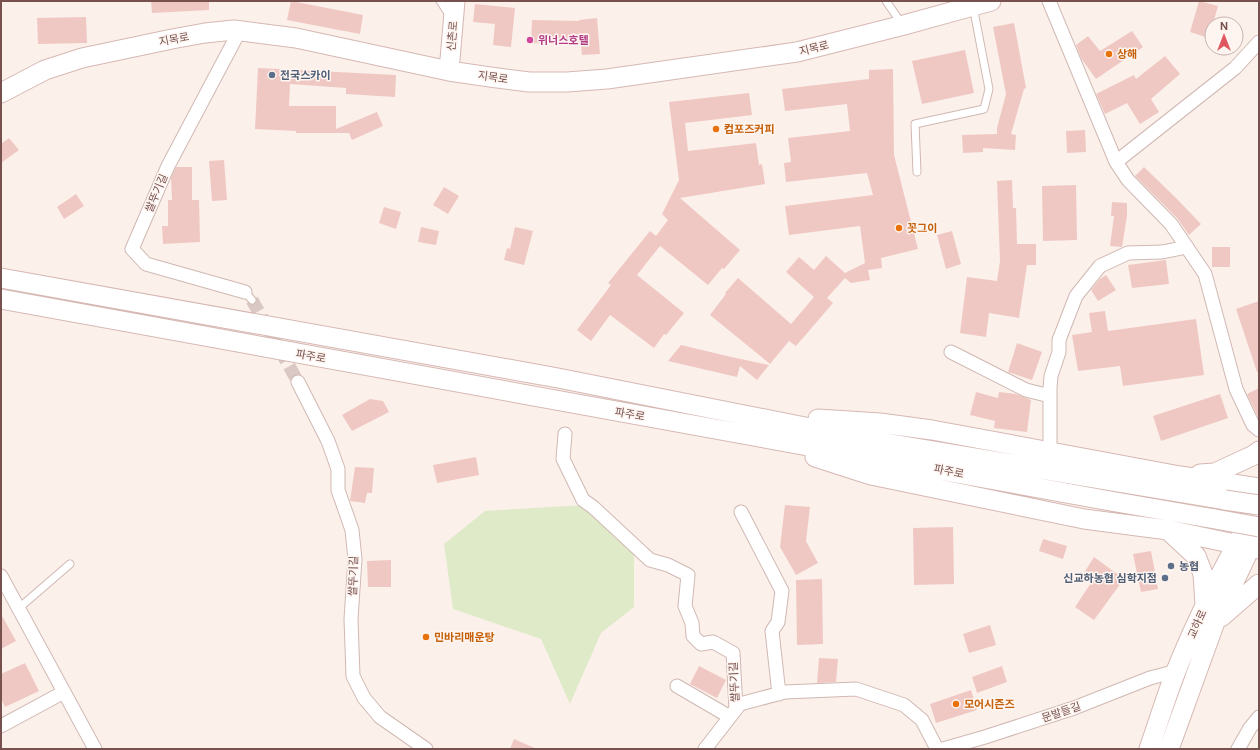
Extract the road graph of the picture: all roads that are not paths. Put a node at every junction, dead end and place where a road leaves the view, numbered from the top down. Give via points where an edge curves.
1 (440, 1) edge
2 (455, 1) edge
3 (886, 1) edge
4 (990, 1) edge
5 (1049, 1) edge
6 (973, 6) junction
7 (453, 21) junction
8 (904, 26) junction
9 (240, 30) junction
10 (1259, 42) edge
11 (449, 71) junction
12 (1, 93) edge
13 (1116, 162) junction
14 (917, 172) dead end
15 (1187, 247) junction
16 (1, 278) edge
17 (248, 296) tunnel mouth
18 (1, 299) edge
19 (951, 352) dead end
20 (298, 382) tunnel mouth
21 (1050, 396) junction
22 (743, 414) junction
23 (1259, 430) edge
24 (565, 434) dead end
25 (751, 436) junction
26 (1259, 451) edge
27 (1050, 452) junction
28 (1180, 476) junction
29 (1259, 488) edge
30 (1259, 505) edge
31 (741, 512) dead end
32 (1259, 527) edge
33 (1168, 530) junction
34 (1251, 544) edge
35 (70, 564) dead end
36 (1, 576) edge
37 (1259, 584) edge
38 (1205, 606) junction
39 (18, 608) junction
40 (1215, 622) junction
41 (1176, 671) junction
42 (677, 686) dead end
43 (64, 692) junction
44 (779, 694) junction
45 (733, 713) junction
46 (1259, 717) edge
47 (1, 726) edge
48 (89, 747) edge
49 (426, 749) edge
50 (705, 749) edge
51 (937, 749) edge
52 (943, 749) edge
53 (1149, 749) edge
54 (1169, 749) edge
55 (1238, 749) edge

1 - 7 lane
2 - 7 main road, 신촌로
3 - 8 lane
4 - 6 main road, 지목로
5 - 13 street
6 - 8 main road, 지목로
6 - 14 lane via 990,89 984,109 915,124
7 - 11 main road, 신촌로
8 - 11 main road, 지목로 via 797,52 607,79 530,82
9 - 11 main road, 지목로 via 296,38
9 - 12 main road, 지목로 via 204,33 82,58 45,70
9 - 17 street, 쌀뚜기길 via 168,166 132,249 146,264
10 - 13 street via 1235,68
13 - 15 street via 1128,180 1171,224
15 - 21 street via 1162,252 1128,253 1100,266 1076,296 1059,340 1059,352 1051,376
15 - 23 street via 1205,274 1236,389 1253,424
16 - 22 main road, 파주로 via 558,378
18 - 25 main road, 파주로
19 - 21 street via 1026,390
20 - 49 street, 쌀뚜기길 via 328,441 338,468 338,490 352,530 355,559 351,619 353,676 364,698 380,717
21 - 27 street
22 - 27 main road via 880,423
22 - 30 main road, 파주로, bridge via 880,442
24 - 45 street, 쌀뚜기길 via 563,459 583,500 650,560 688,575 684,606 692,623 693,636 701,644 714,642 733,653
25 - 32 main road, 파주로, bridge
25 - 33 main road via 871,475 1084,518
26 - 28 main road via 1215,473
27 - 28 main road
28 - 29 main road
30 - 34 main road, 교하로
31 - 44 street via 782,591 778,622 772,631
33 - 34 main road
33 - 38 main road via 1196,556 1203,574
34 - 38 main road, 교하로
34 - 40 main road, 교하로
35 - 39 lane
36 - 39 street
37 - 40 main road
38 - 41 main road, 교하로
39 - 43 street
40 - 54 main road, 교하로
41 - 52 street, 문발들길 via 1150,678 1074,708
41 - 53 main road, 교하로
42 - 45 street, 쌀뚜기길
43 - 47 street
43 - 48 street
44 - 45 street, 쌀뚜기길 via 740,704
44 - 51 street, 쌀뚜기길 via 856,689 904,705 922,720
45 - 50 street, 쌀뚜기길
46 - 55 street

